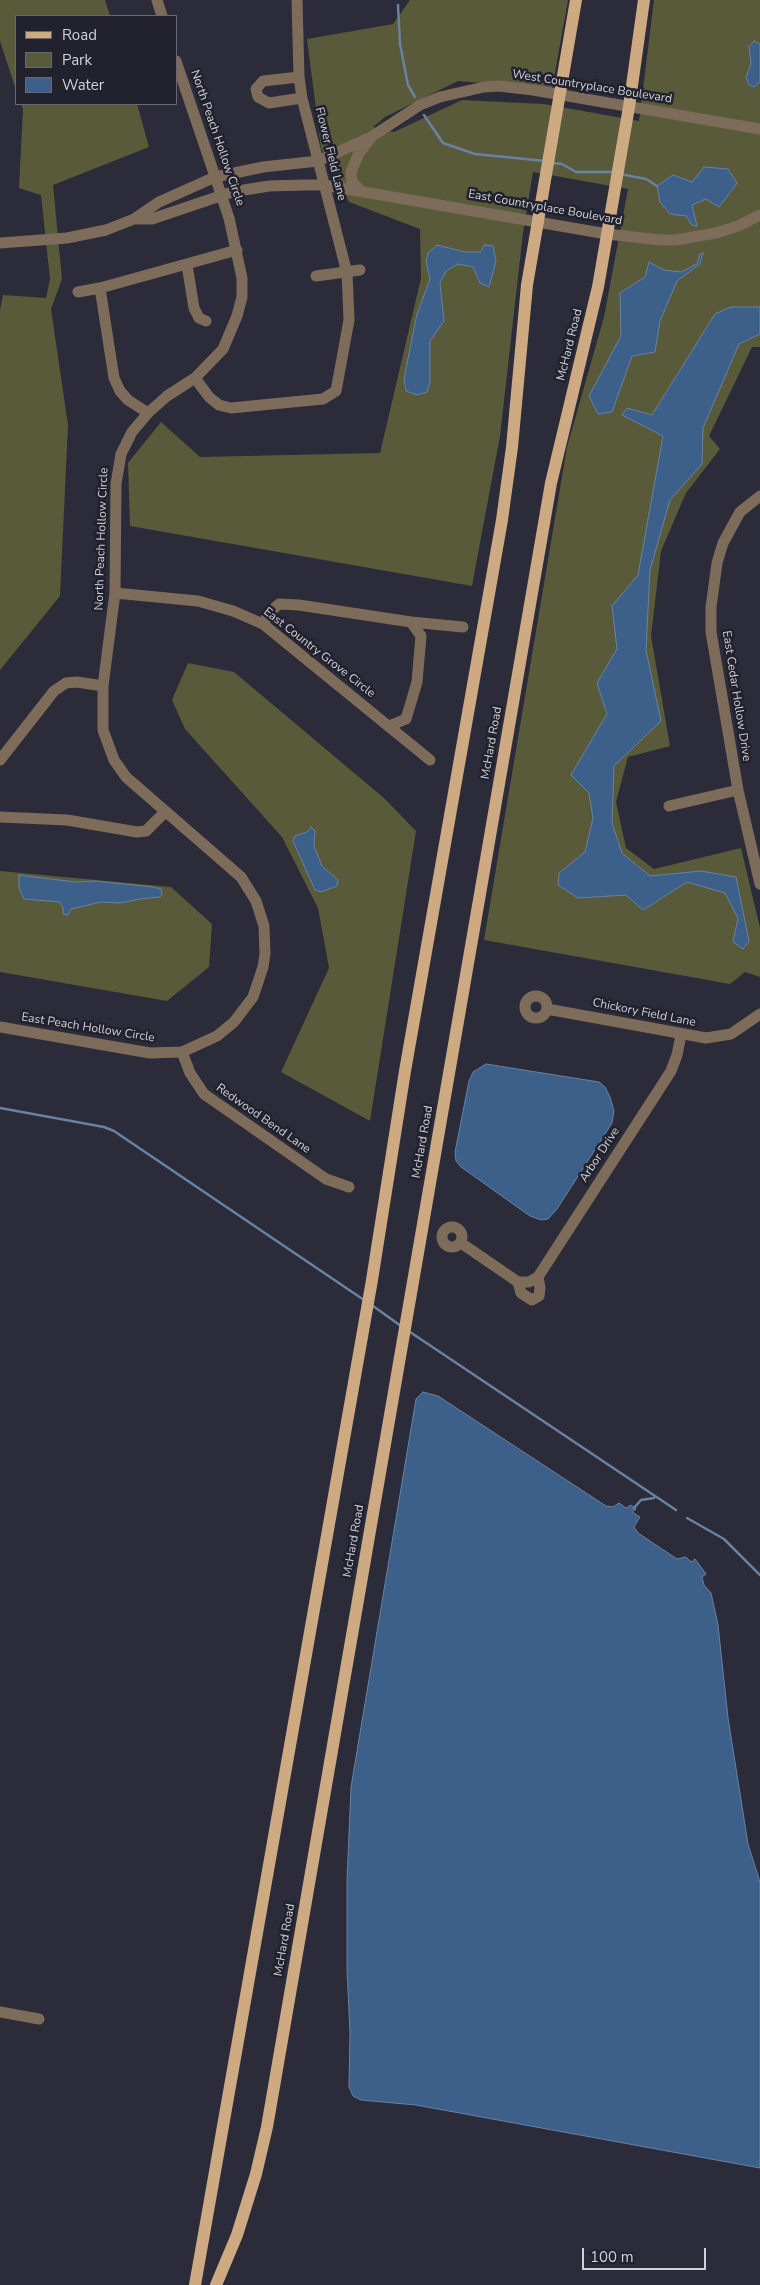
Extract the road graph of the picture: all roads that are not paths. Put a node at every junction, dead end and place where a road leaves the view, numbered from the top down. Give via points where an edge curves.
1 (157, 0) edge
2 (297, 0) edge
3 (576, 0) edge
4 (644, 0) edge
5 (162, 15) edge
6 (178, 67) edge
7 (299, 77) junction
8 (559, 95) junction
9 (302, 98) junction
10 (630, 107) junction
11 (760, 129) edge
12 (371, 137) junction
13 (318, 161) junction
14 (215, 177) junction
15 (323, 185) junction
16 (361, 191) junction
17 (222, 195) junction
18 (760, 215) edge
19 (134, 219) junction
20 (537, 221) junction
21 (607, 234) junction
22 (0, 243) edge
23 (237, 250) junction
24 (187, 265) junction
25 (360, 270) dead end
26 (347, 273) junction
27 (316, 276) dead end
28 (100, 288) junction
29 (78, 292) dead end
30 (206, 321) dead end
31 (195, 378) junction
32 (148, 412) junction
33 (760, 496) edge
34 (115, 593) junction
35 (411, 622) junction
36 (262, 624) junction
37 (463, 627) dead end
38 (103, 686) junction
39 (389, 726) junction
40 (0, 760) edge
41 (430, 760) dead end
42 (738, 790) junction
43 (669, 806) dead end
44 (165, 812) junction
45 (0, 817) edge
46 (760, 884) edge
47 (546, 1009) dead end
48 (760, 1014) edge
49 (0, 1027) edge
50 (681, 1035) junction
51 (182, 1052) junction
52 (349, 1186) dead end
53 (461, 1243) dead end
54 (0, 2012) edge
55 (39, 2019) dead end
56 (195, 2285) edge
57 (216, 2285) edge

1 - 5 street
2 - 7 street, Flower Field Lane
3 - 8 main road
4 - 10 main road, McHard Road
6 - 14 street, North Peach Hollow Circle
7 - 9 street, Flower Field Lane
7 - 9 street, Flower Field Lane via 263,81 256,89 258,97 269,103
8 - 10 street, West Countryplace Boulevard
8 - 12 street, West Countryplace Boulevard via 499,86 463,90 420,105
8 - 20 main road
9 - 13 street, Flower Field Lane
10 - 11 street, West Countryplace Boulevard
10 - 21 main road, McHard Road
12 - 13 street, West Countryplace Boulevard
12 - 16 street, West Countryplace Boulevard via 350,172 352,182
13 - 14 street, West Countryplace Boulevard via 263,167
13 - 15 street, Flower Field Lane
14 - 17 street, North Peach Hollow Circle
14 - 19 street, West Countryplace Boulevard via 159,202
15 - 16 street, East Countryplace Boulevard
15 - 17 street, East Countryplace Boulevard via 269,186
15 - 26 street, Flower Field Lane
16 - 20 street, East Countryplace Boulevard
17 - 19 street, East Countryplace Boulevard via 152,219
17 - 23 street, North Peach Hollow Circle
18 - 21 street, East Countryplace Boulevard via 738,226 676,240
19 - 22 street via 85,235
20 - 21 street, East Countryplace Boulevard
20 - 56 main road via 526,285 512,447 502,520
21 - 57 main road, McHard Road via 587,337 551,483 267,2127 245,2209
23 - 24 street
23 - 31 street, North Peach Hollow Circle via 242,278 237,316 223,348
24 - 28 street
24 - 30 street via 194,308 199,318
25 - 26 street
26 - 27 street
26 - 31 street, Flower Field Lane via 349,320 336,391 323,399 231,408 219,405 209,397
28 - 29 street
28 - 32 street via 114,378 128,400
31 - 32 street, North Peach Hollow Circle
32 - 34 street, North Peach Hollow Circle via 132,432 117,468
33 - 42 street, East Cedar Hollow Drive via 740,512 723,543 711,607 711,632
34 - 36 street, East Country Grove Circle via 198,601
34 - 38 street, North Peach Hollow Circle
35 - 36 street via 299,604 279,604
35 - 37 street
35 - 39 street via 421,636 417,682 406,719
36 - 39 street, East Country Grove Circle
38 - 40 street via 66,683 54,691
38 - 44 street, North Peach Hollow Circle via 103,730 114,760 126,777
39 - 41 street, East Country Grove Circle
42 - 43 street
42 - 46 street, East Cedar Hollow Drive
44 - 45 street via 146,831 137,832 67,820
44 - 51 street, East Peach Hollow Circle via 241,877 260,912 265,938 259,982 244,1010 217,1036
47 - 50 street, Chickory Field Lane
48 - 50 street, Chickory Field Lane via 741,1029 719,1037
49 - 51 street, East Peach Hollow Circle via 144,1052
50 - 53 street, Arbor Drive via 671,1071 528,1280
51 - 52 street, Redwood Bend Lane via 190,1073 204,1094 326,1179
54 - 55 street

